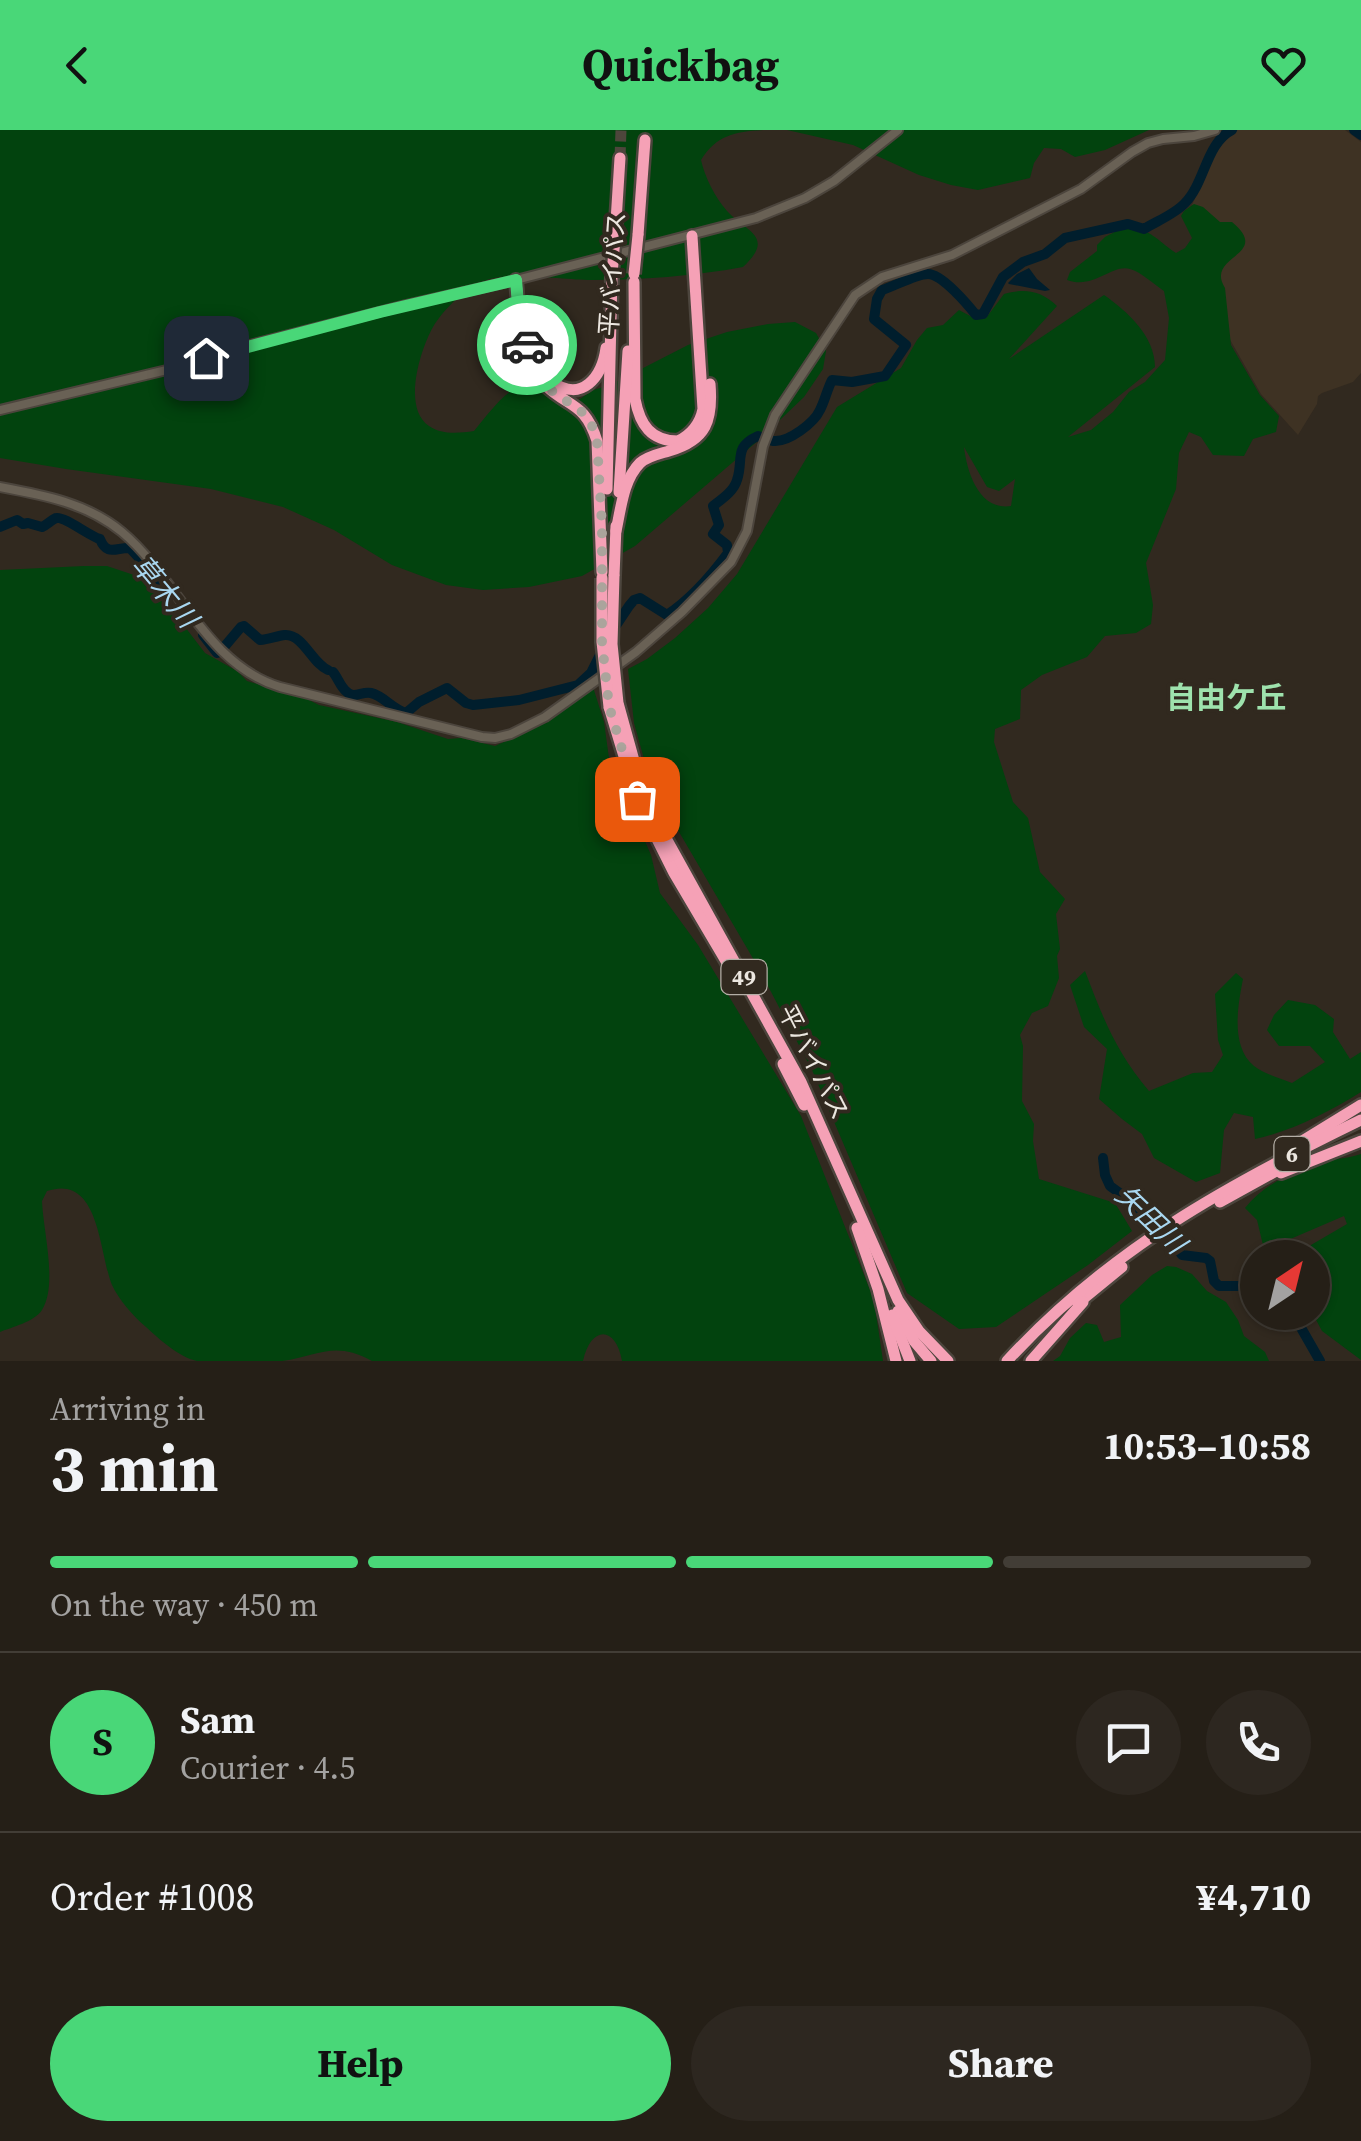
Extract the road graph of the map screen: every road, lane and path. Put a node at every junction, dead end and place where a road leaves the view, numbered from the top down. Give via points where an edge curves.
1 (898, 130) edge
2 (1215, 130) edge
3 (645, 140) dead end
4 (620, 158) tunnel mouth
5 (692, 236) junction
6 (634, 278) junction
7 (516, 280) junction
8 (612, 302) junction
9 (0, 410) edge
10 (0, 487) edge
11 (616, 531) junction
12 (606, 576) junction
13 (1361, 1105) edge
14 (1361, 1120) edge
15 (1361, 1128) edge
16 (1361, 1141) edge
17 (1268, 1166) junction
18 (1231, 1193) junction
19 (870, 1251) junction
20 (1100, 1279) junction
21 (896, 1361) edge
22 (910, 1361) edge
23 (931, 1361) edge
24 (948, 1361) edge
25 (994, 1361) edge
26 (1006, 1361) edge
27 (1017, 1361) edge
28 (1032, 1361) edge

1 - 5 street via 805,198
2 - 10 street via 1148,144 1082,189 961,251 864,288 775,414 747,530 730,562 636,652 512,734 482,736 256,678 226,655 113,525 77,506
3 - 6 highway, 平バイパス / 49, bridge
4 - 8 highway, 平バイパス / 49, bridge
5 - 6 highway via 703,409 694,429 678,441 650,433 638,414
5 - 7 street
5 - 11 highway via 710,413 698,438 636,468
6 - 11 highway, 平バイパス / 49
7 - 8 highway via 540,368 560,388 581,388 599,374
7 - 9 street
7 - 12 highway via 537,376 582,412 597,441
8 - 12 highway, 平バイパス / 49
11 - 12 highway, 平バイパス / 49
12 - 19 highway, 平バイパス / 49, bridge via 613,705 643,794 801,1082
13 - 17 highway
14 - 17 highway, 6
15 - 18 highway, 6
16 - 18 highway
17 - 18 highway, 6
18 - 20 highway, 6
19 - 21 highway, 49
19 - 22 highway, 49
19 - 23 highway, 49 via 914,1341
19 - 24 highway, 49 via 919,1331
20 - 25 highway
20 - 26 highway, 6
20 - 27 highway, 6
20 - 28 highway

